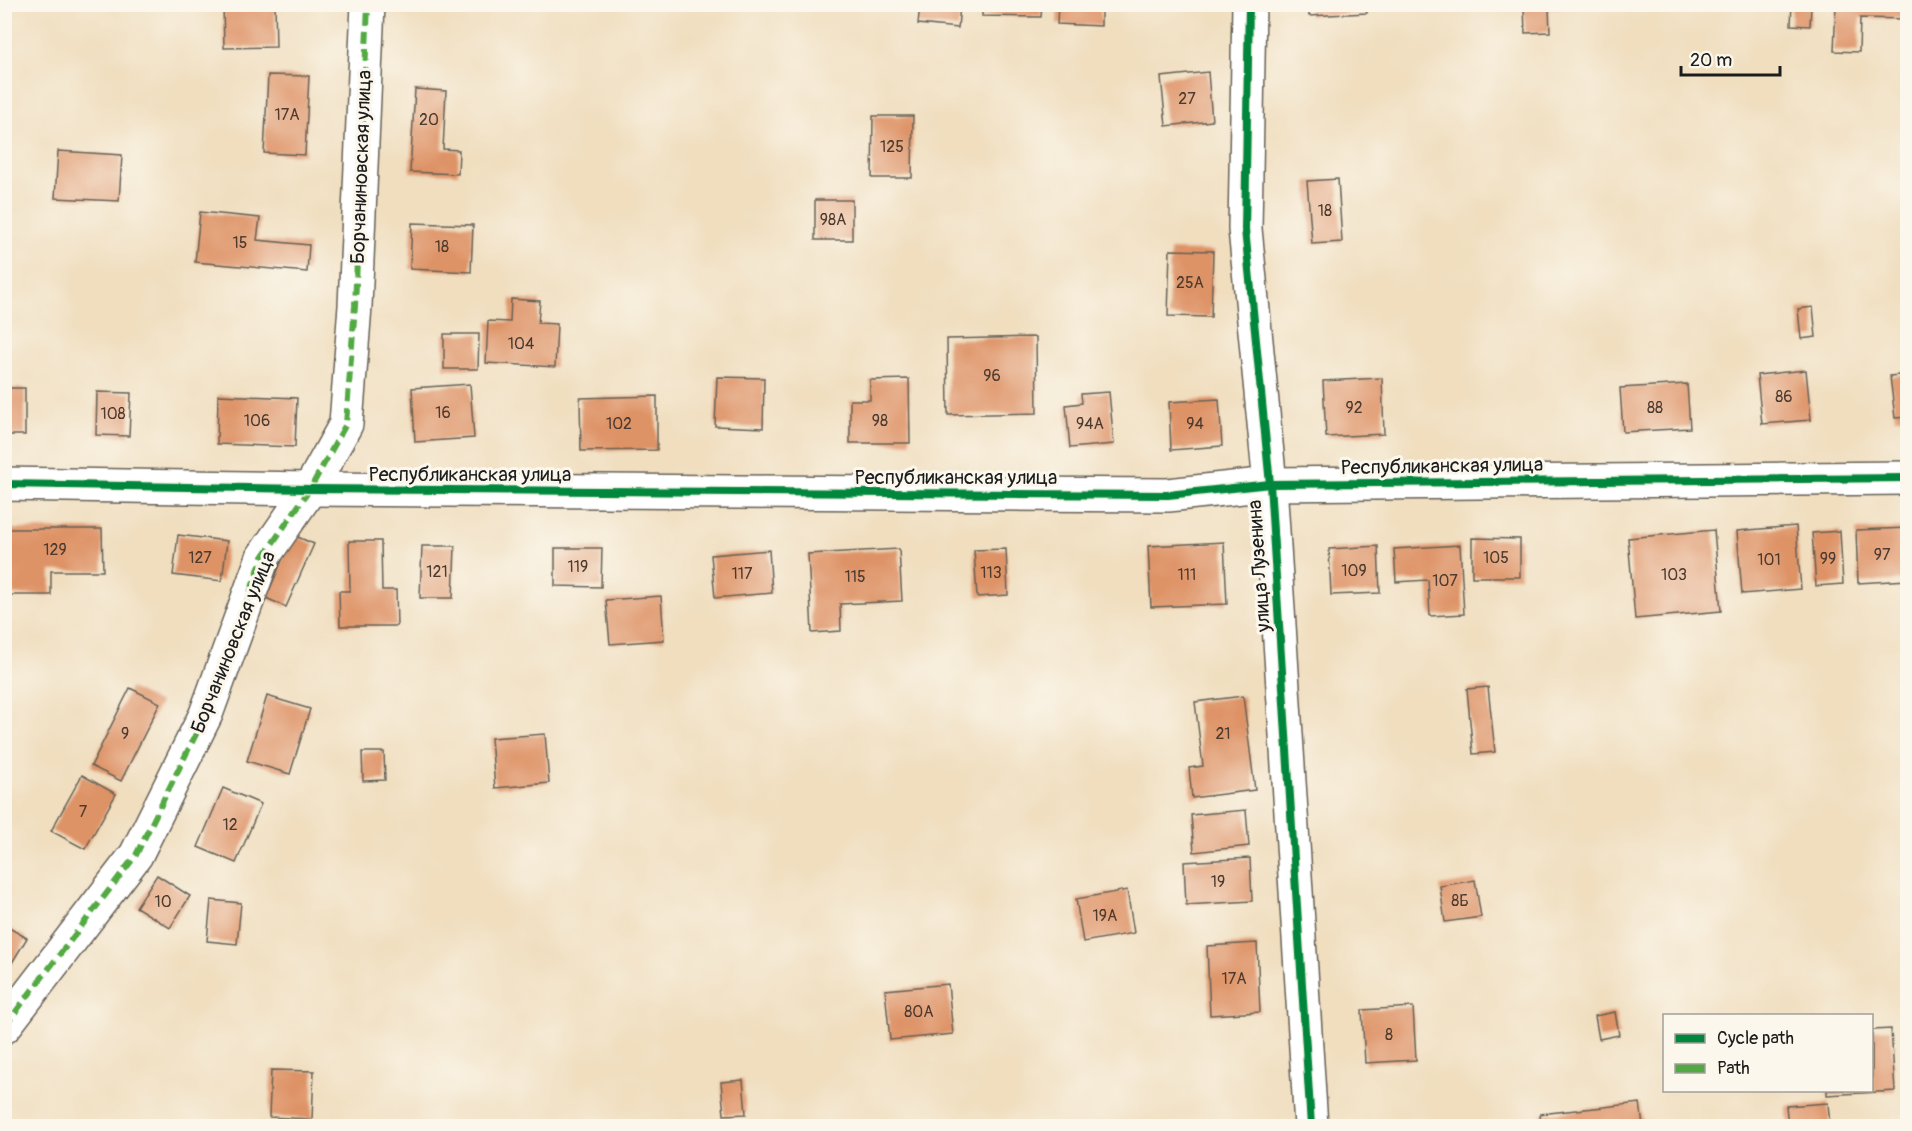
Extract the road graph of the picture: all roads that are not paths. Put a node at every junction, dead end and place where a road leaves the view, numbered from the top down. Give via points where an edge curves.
1 (368, 4) edge
2 (1249, 4) edge
3 (1908, 478) edge
4 (4, 484) edge
5 (1270, 484) junction
6 (310, 489) junction
7 (4, 1027) edge
8 (1311, 1126) edge

1 - 6 street, Борчаниновская улица via 346,424
2 - 5 street, улица Лузенина via 1245,229
3 - 5 street, Республиканская улица
4 - 6 street, Республиканская улица
5 - 6 street, Республиканская улица via 1168,495
5 - 8 street, улица Лузенина
6 - 7 street, Борчаниновская улица via 264,557 206,714 136,855

